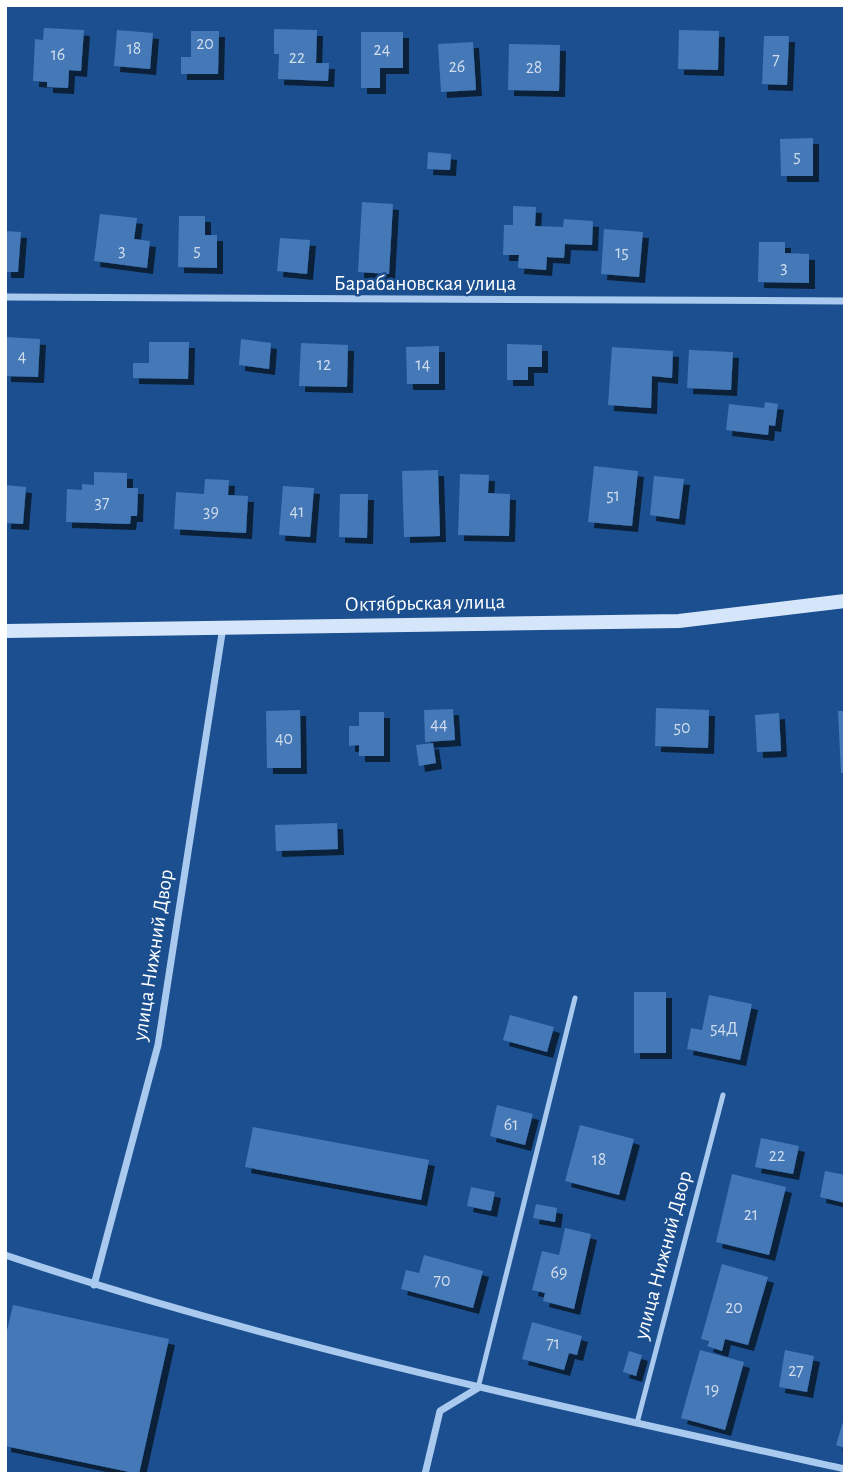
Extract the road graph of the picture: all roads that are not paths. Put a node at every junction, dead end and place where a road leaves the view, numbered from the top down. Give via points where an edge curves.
1 (5, 297) edge
2 (845, 301) edge
3 (845, 601) edge
4 (223, 627) junction
5 (5, 631) edge
6 (575, 998) dead end
7 (723, 1095) dead end
8 (5, 1255) edge
9 (94, 1284) junction
10 (478, 1388) junction
11 (636, 1423) junction
12 (845, 1469) edge
13 (425, 1474) edge

1 - 2 street, Барабановская улица
3 - 4 main road, Октябрьская улица via 679,621
4 - 5 main road, Октябрьская улица
4 - 9 street, улица Нижний Двор via 158,1045
6 - 10 lane
7 - 11 lane, улица Нижний Двор
8 - 9 street
9 - 10 street
10 - 11 street
10 - 13 street via 440,1412
11 - 12 street

